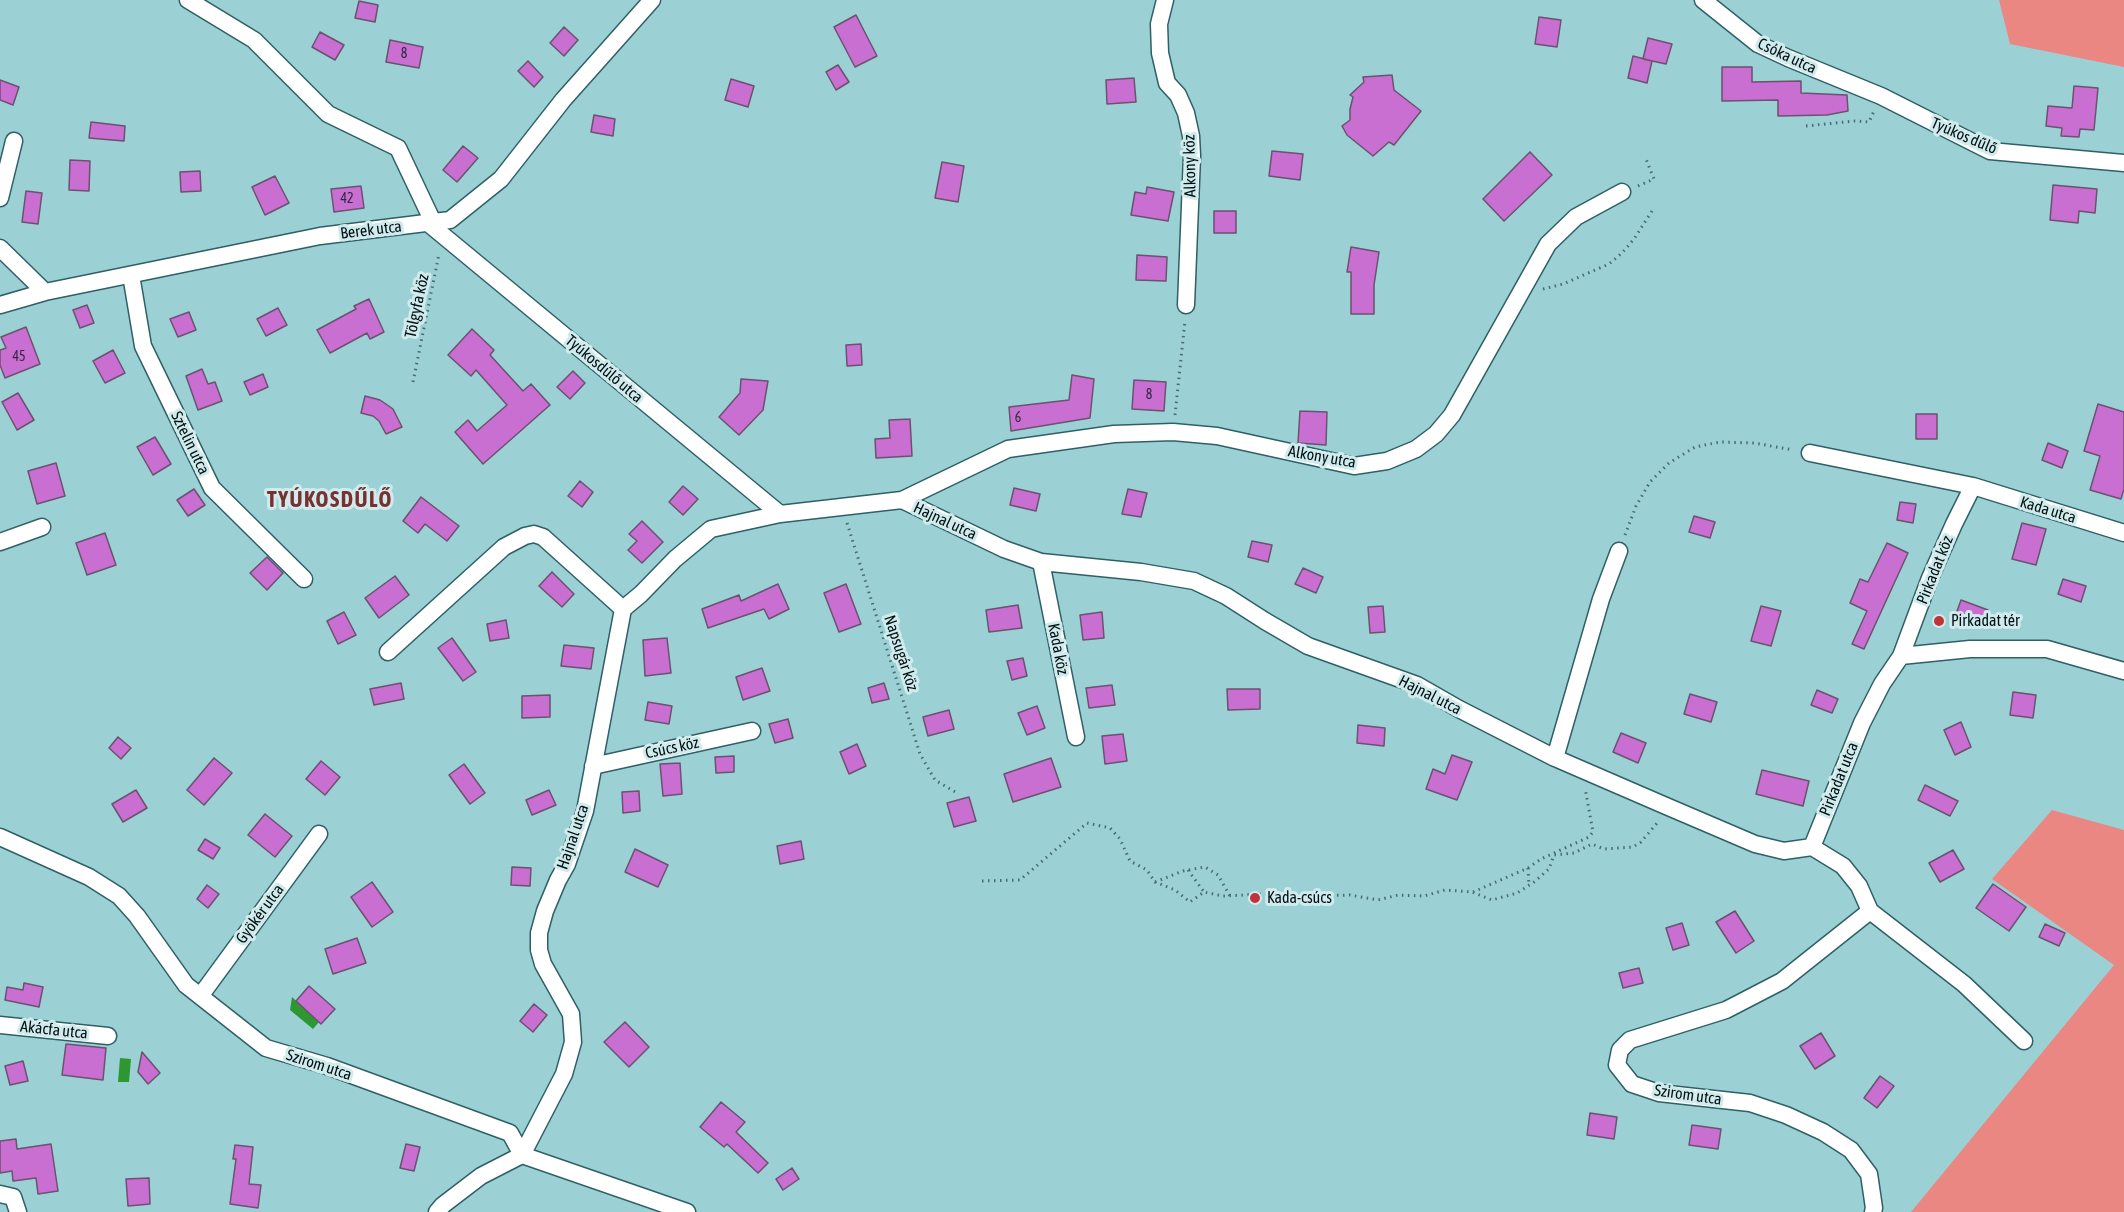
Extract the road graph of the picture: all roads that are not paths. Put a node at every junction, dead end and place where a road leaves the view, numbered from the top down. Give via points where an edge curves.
1 (188, 0) edge
2 (652, 0) edge
3 (1165, 0) edge
4 (1702, 0) edge
5 (1881, 96) joint
6 (14, 141) dead end
7 (2124, 163) edge
8 (1622, 192) road end
9 (0, 198) edge
10 (435, 227) junction
11 (0, 248) edge
12 (131, 275) junction
13 (45, 292) junction
14 (0, 305) edge
15 (1186, 305) road end
16 (1810, 453) road end
17 (1973, 486) junction
18 (902, 500) junction
19 (780, 514) junction
20 (42, 527) dead end
21 (2124, 533) edge
22 (0, 542) edge
23 (1619, 551) road end
24 (1041, 562) junction
25 (304, 579) dead end
26 (623, 609) junction
27 (388, 652) dead end
28 (1900, 656) junction
29 (2124, 671) edge
30 (752, 731) dead end
31 (1076, 737) dead end
32 (1555, 758) junction
33 (593, 765) junction
34 (319, 834) dead end
35 (0, 837) edge
36 (1812, 847) junction
37 (1870, 911) junction
38 (201, 995) junction
39 (0, 1025) edge
40 (108, 1036) dead end
41 (2024, 1041) dead end
42 (522, 1155) junction
43 (0, 1194) edge
44 (18, 1212) edge
45 (436, 1212) edge
46 (687, 1212) edge
47 (1873, 1212) edge

1 - 10 street, Tyúkosdűlő utca via 254,40 328,114 398,148
2 - 10 street, Berek utca via 563,100 501,179 450,220
3 - 15 street, Alkony köz via 1159,24 1160,53 1167,83 1178,95 1191,136
4 - 5 street, Csóka utca via 1758,44
5 - 7 street, Tyúkos dűlő via 1990,151
6 - 9 street
8 - 18 street, Alkony utca via 1576,217 1548,244 1452,415 1436,434 1416,448 1387,460 1354,466 1217,436 1173,432 1114,434 1008,449
10 - 12 street, Berek utca via 320,236
10 - 19 street, Tyúkosdűlő utca
11 - 13 street
12 - 13 street, Berek utca
12 - 25 street, Sztelin utca via 143,346 212,488
13 - 14 street, Berek utca
16 - 17 street, Kada utca
17 - 21 street, Kada utca
17 - 28 street, Pirkadat köz via 1930,578
18 - 19 street, Hajnal utca
18 - 24 street, Hajnal utca via 1004,549
19 - 26 street, Hajnal utca via 711,529
20 - 22 street
23 - 32 street via 1601,599
24 - 31 street, Kada köz
24 - 32 street, Hajnal utca via 1194,581 1308,646 1417,685
26 - 27 street via 543,537 534,534 504,547
26 - 33 street, Hajnal utca
28 - 29 street via 1970,649 2047,649
28 - 36 street, Pirkadat utca via 1862,723
30 - 33 street, Csúcs köz
32 - 36 street, Hajnal utca via 1755,844 1784,851
33 - 42 street, Hajnal utca via 575,843 539,933 543,964 571,1014 573,1042 564,1074
34 - 38 street, Gyökér utca
35 - 38 street, Szirom utca via 89,877 119,896 186,985
36 - 37 street via 1843,866 1859,886
37 - 41 street via 1964,984
37 - 47 street, Szirom utca via 1782,981 1726,1010 1630,1040 1620,1050 1617,1065 1632,1084 1659,1093 1750,1103 1824,1132 1851,1150 1869,1174
38 - 42 street, Szirom utca via 266,1048 327,1066 510,1133
39 - 40 street, Akácfa utca
42 - 45 street via 481,1176
42 - 46 street
43 - 44 street via 13,1197

